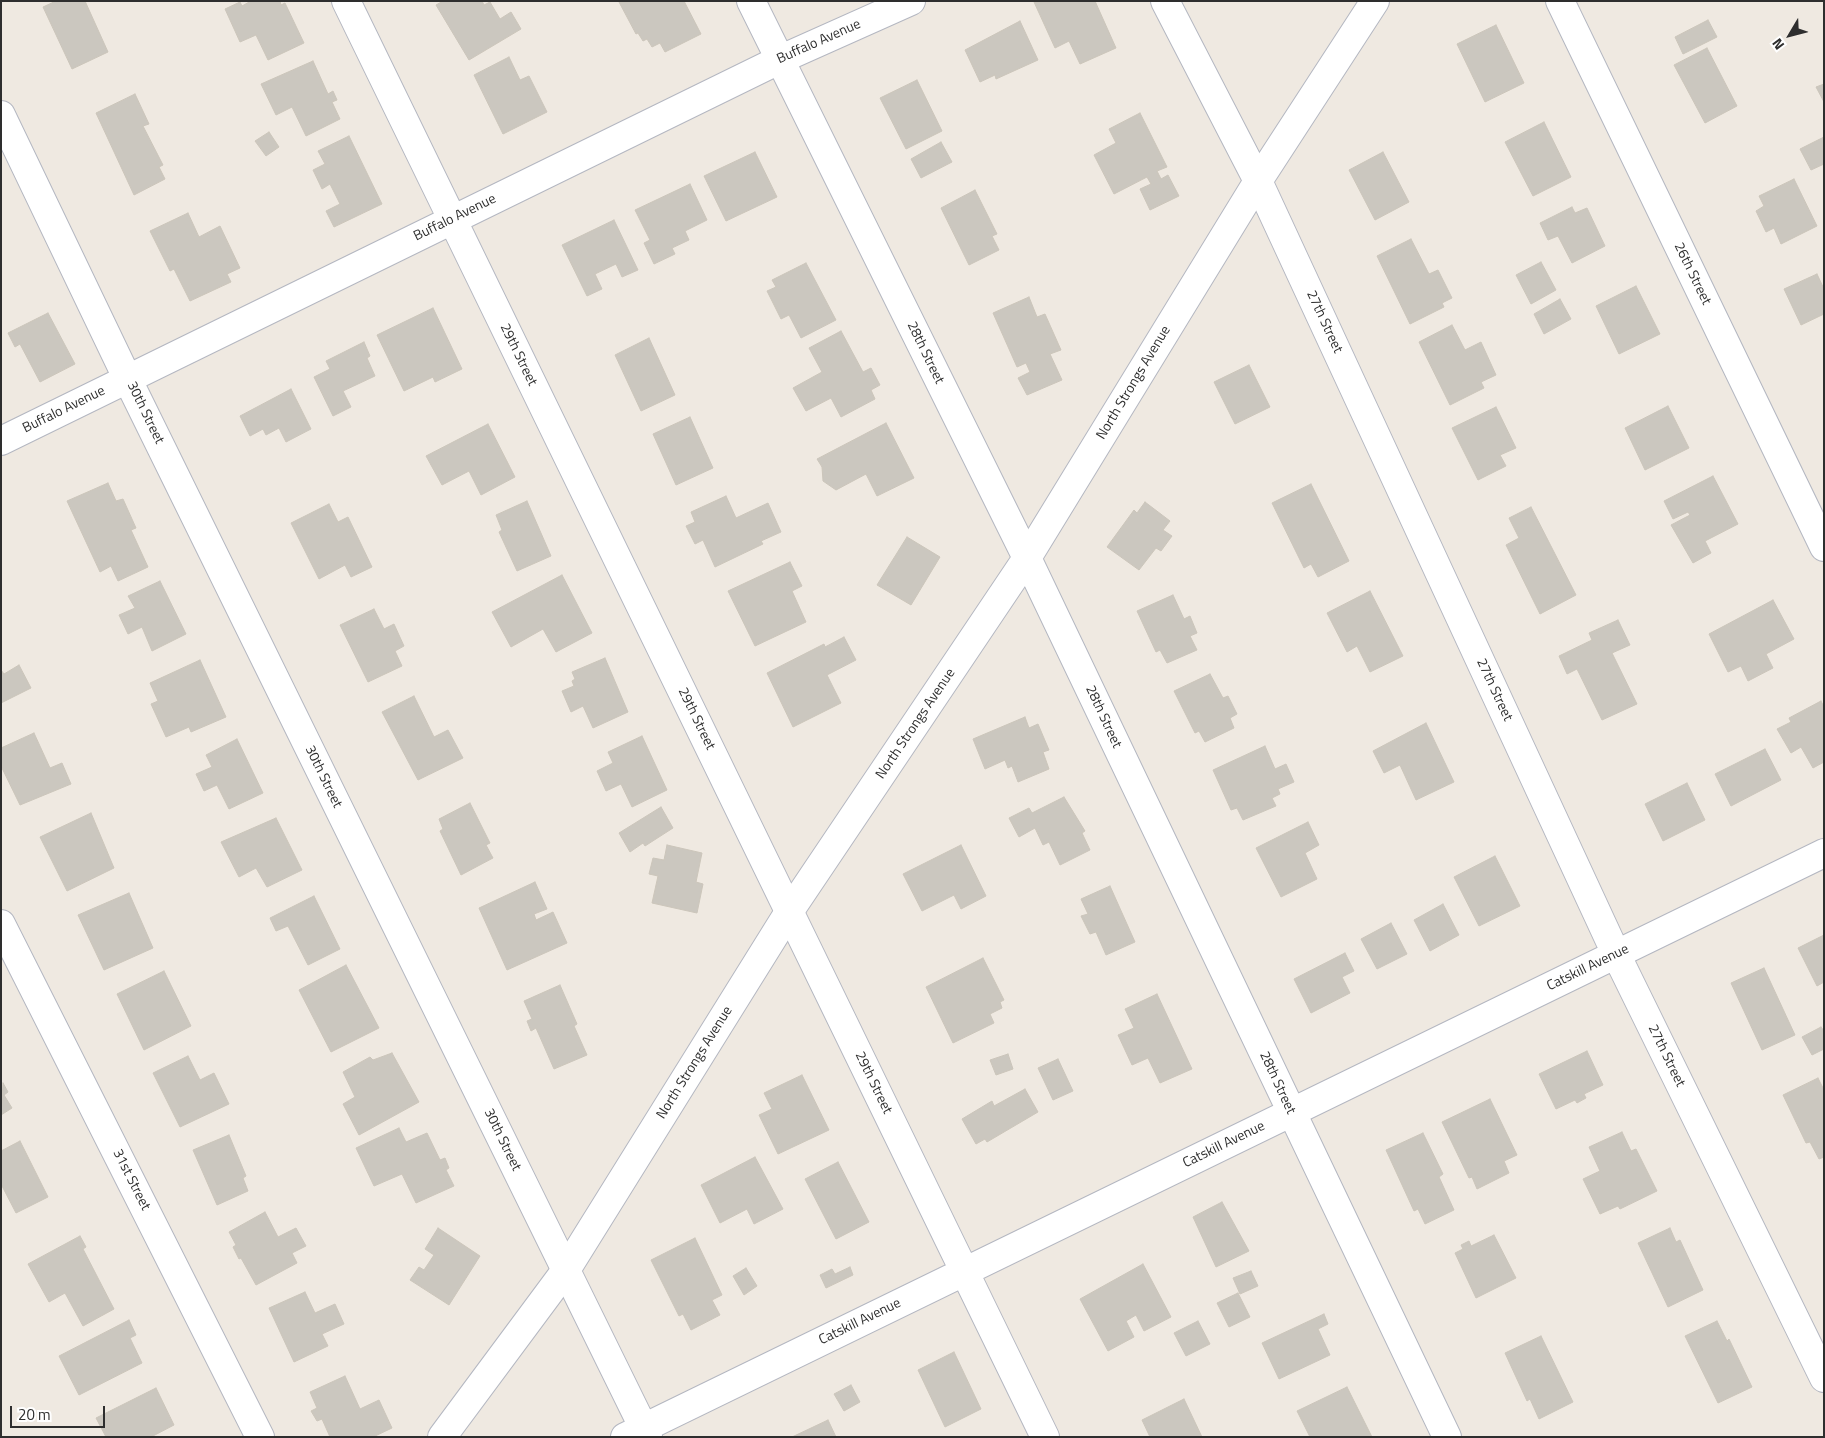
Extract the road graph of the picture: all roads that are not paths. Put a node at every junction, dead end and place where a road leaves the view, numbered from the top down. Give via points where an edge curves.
1 (346, 1) edge
2 (751, 1) edge
3 (910, 1) edge
4 (1165, 1) edge
5 (1375, 1) edge
6 (1560, 1) edge
7 (779, 60) junction
8 (1, 115) edge
9 (1258, 181) junction
10 (452, 219) junction
11 (128, 380) junction
12 (1, 441) edge
13 (1824, 547) edge
14 (1027, 558) junction
15 (1824, 853) edge
16 (789, 912) junction
17 (1, 924) edge
18 (1616, 954) junction
19 (1291, 1112) junction
20 (566, 1270) junction
21 (964, 1271) junction
22 (1824, 1378) edge
23 (639, 1434) edge
24 (260, 1437) edge
25 (442, 1437) edge
26 (1045, 1437) edge
27 (1448, 1437) edge

1 - 10 street, 29th Street
2 - 7 street, 28th Street
3 - 7 street, Buffalo Avenue
4 - 9 street, 27th Street
5 - 9 street, North Strongs Avenue
6 - 13 street, 26th Street
7 - 10 street, Buffalo Avenue
7 - 14 street, 28th Street
8 - 11 street, 30th Street
9 - 14 street, North Strongs Avenue
9 - 18 street, 27th Street
10 - 11 street, Buffalo Avenue
10 - 16 street, 29th Street
11 - 12 street, Buffalo Avenue
11 - 20 street, 30th Street
14 - 16 street, North Strongs Avenue
14 - 19 street, 28th Street
15 - 18 street, Catskill Avenue
16 - 20 street, North Strongs Avenue
16 - 21 street, 29th Street
17 - 24 street, 31st Street
18 - 19 street, Catskill Avenue
18 - 22 street, 27th Street
19 - 21 street, Catskill Avenue
19 - 27 street, 28th Street
20 - 23 street, 30th Street
20 - 25 street, North Strongs Avenue
21 - 23 street, Catskill Avenue
21 - 26 street, 29th Street

